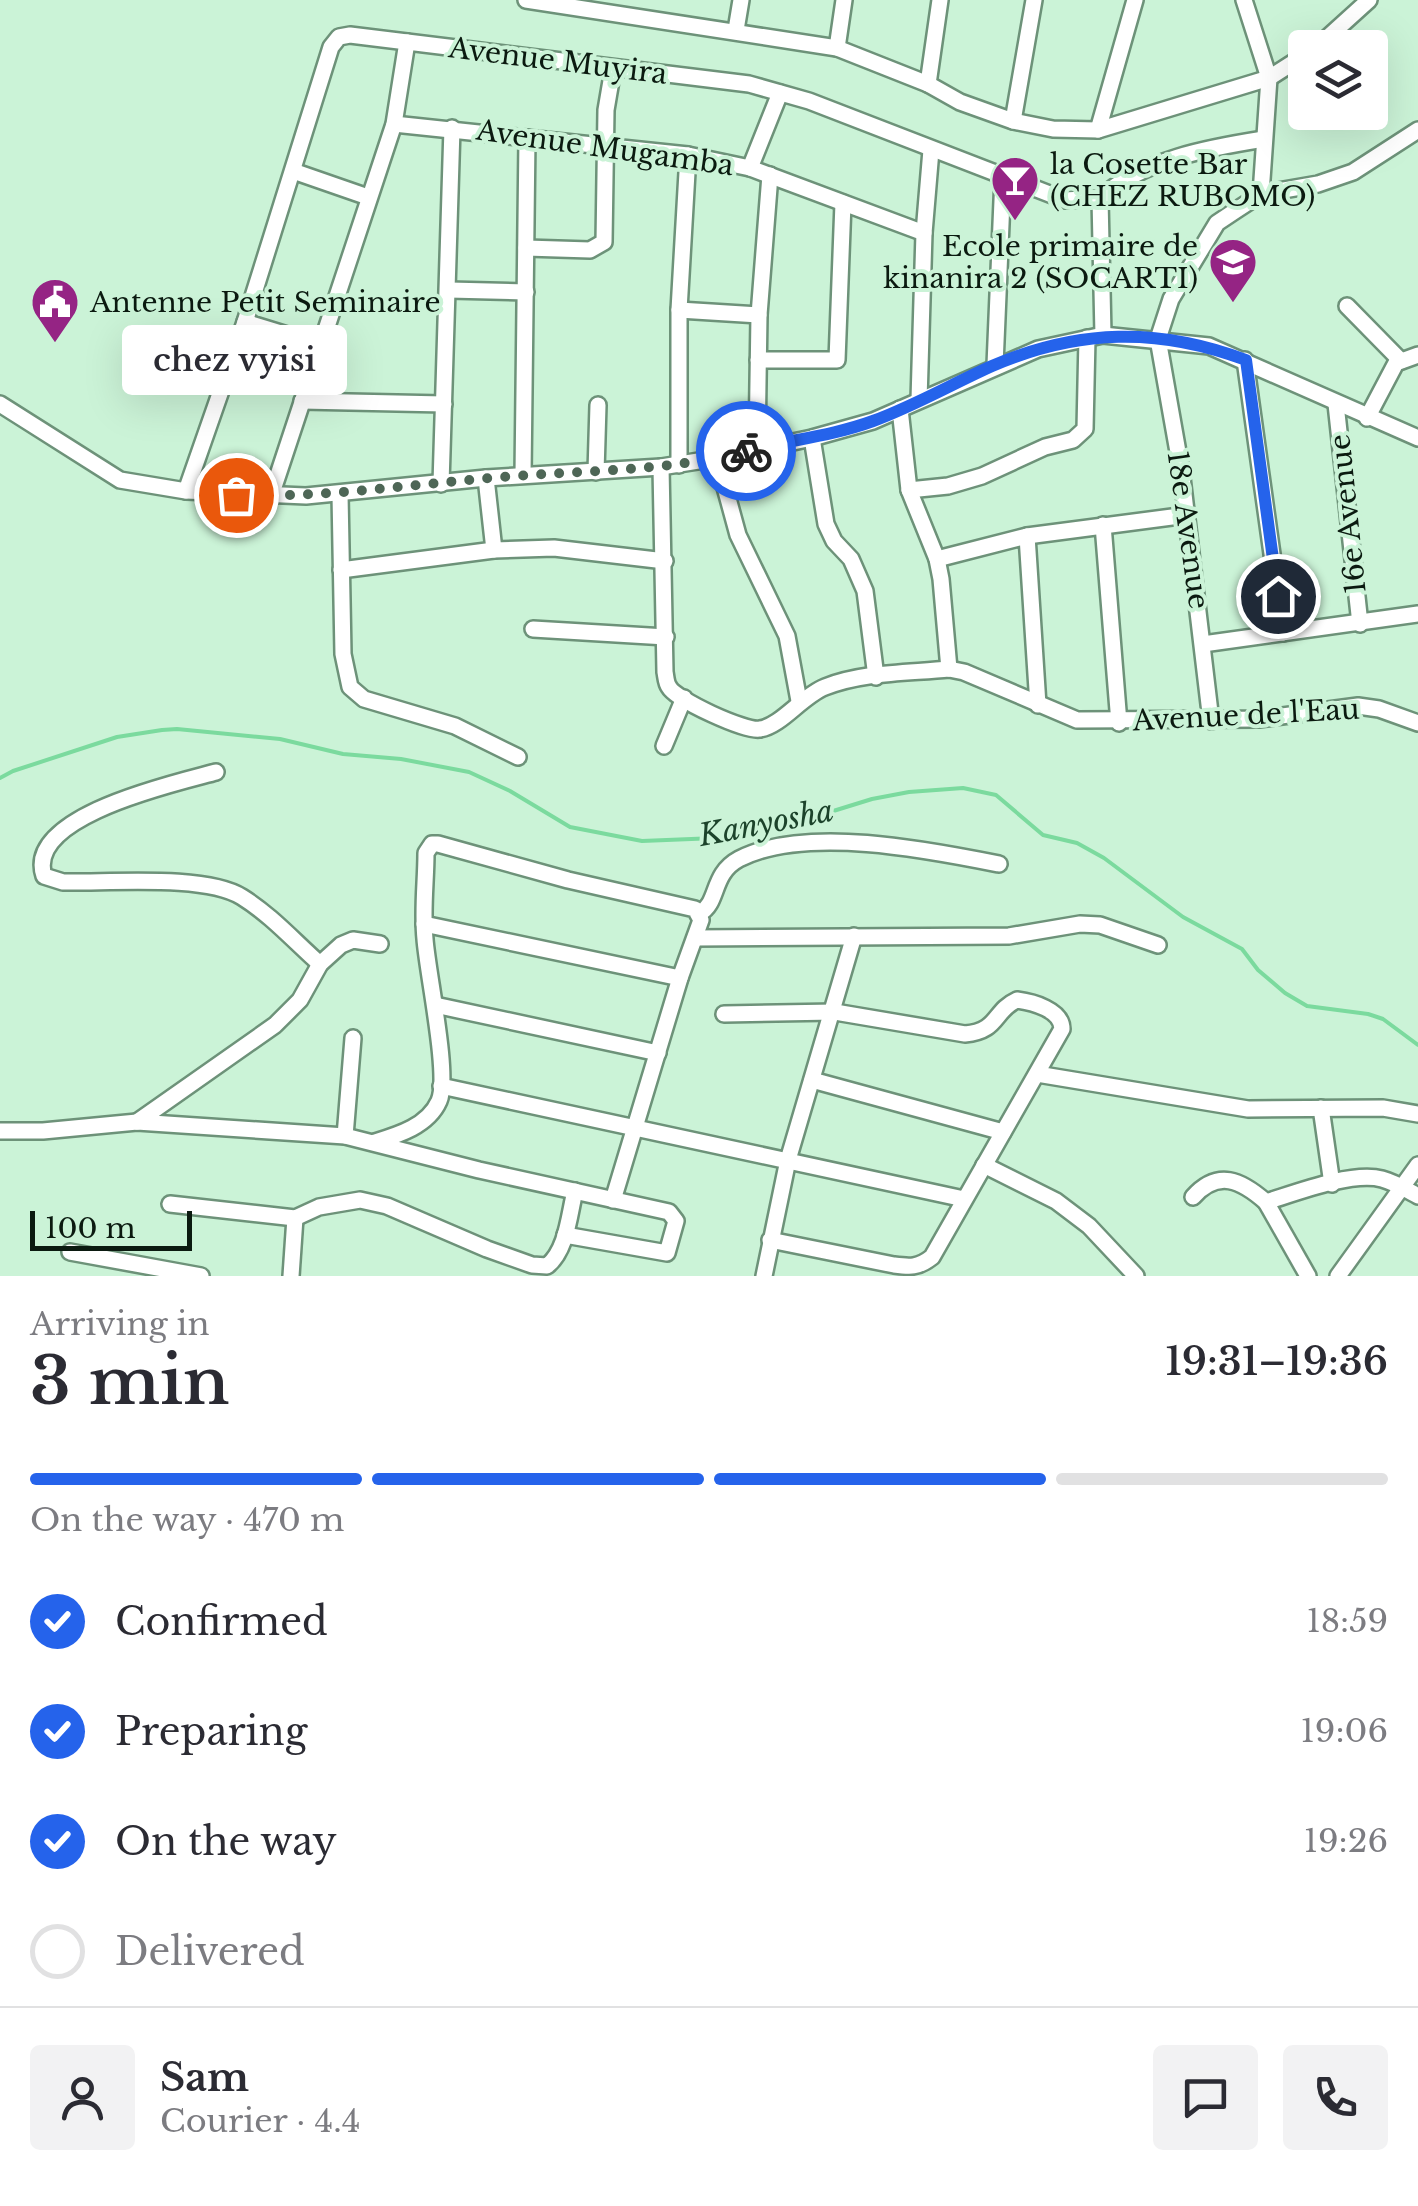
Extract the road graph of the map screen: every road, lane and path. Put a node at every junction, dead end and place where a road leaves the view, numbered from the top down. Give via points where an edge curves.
1 (526, 0) edge
2 (741, 0) edge
3 (844, 0) edge
4 (940, 0) edge
5 (1034, 0) edge
6 (1135, 0) edge
7 (1244, 0) edge
8 (1369, 0) edge
9 (638, 8) edge
10 (736, 30) junction
11 (1336, 30) edge
12 (407, 42) junction
13 (837, 48) junction
14 (1288, 66) edge
15 (612, 69) junction
16 (1269, 78) junction
17 (928, 84) junction
18 (780, 93) junction
19 (1013, 122) junction
20 (394, 124) junction
21 (452, 128) junction
22 (1098, 130) junction
23 (1418, 130) edge
24 (527, 138) junction
25 (1264, 139) junction
26 (606, 148) junction
27 (930, 150) junction
28 (688, 154) junction
29 (750, 168) junction
30 (292, 171) junction
31 (770, 175) junction
32 (1003, 177) junction
33 (1260, 194) junction
34 (368, 197) junction
35 (1100, 198) junction
36 (843, 203) junction
37 (924, 233) junction
38 (526, 248) junction
39 (449, 290) junction
40 (526, 292) junction
41 (1347, 306) dead end
42 (679, 310) junction
43 (759, 315) junction
44 (245, 322) junction
45 (1094, 337) junction
46 (1158, 340) junction
47 (320, 345) junction
48 (1418, 355) edge
49 (758, 360) junction
50 (1246, 360) junction
51 (1400, 361) junction
52 (995, 365) junction
53 (919, 400) junction
54 (302, 401) junction
55 (0, 404) edge
56 (444, 404) junction
57 (1336, 404) junction
58 (598, 405) dead end
59 (900, 410) junction
60 (1367, 418) junction
61 (812, 438) junction
62 (1418, 442) edge
63 (757, 448) junction
64 (716, 458) junction
65 (679, 465) junction
66 (661, 467) junction
67 (596, 472) junction
68 (524, 475) junction
69 (486, 478) junction
70 (441, 484) junction
71 (910, 490) junction
72 (186, 492) junction
73 (340, 494) junction
74 (271, 496) junction
75 (1188, 515) junction
76 (1102, 525) junction
77 (1027, 536) junction
78 (494, 550) junction
79 (937, 559) junction
80 (665, 561) junction
81 (341, 570) junction
82 (1418, 614) edge
83 (1360, 624) junction
84 (533, 629) dead end
85 (1283, 633) junction
86 (666, 637) junction
87 (1203, 644) junction
88 (949, 669) junction
89 (876, 678) junction
90 (684, 698) junction
91 (799, 701) junction
92 (1038, 706) junction
93 (1211, 721) junction
94 (1119, 722) junction
95 (1418, 723) edge
96 (664, 746) dead end
97 (518, 757) dead end
98 (216, 772) dead end
99 (999, 864) dead end
100 (700, 913) junction
101 (424, 924) junction
102 (854, 936) junction
103 (694, 938) junction
104 (380, 944) dead end
105 (1158, 945) dead end
106 (320, 964) junction
107 (680, 978) junction
108 (435, 1005) junction
109 (834, 1012) junction
110 (724, 1014) dead end
111 (352, 1038) dead end
112 (658, 1052) junction
113 (1037, 1074) junction
114 (812, 1080) junction
115 (441, 1086) junction
116 (1322, 1108) junction
117 (1418, 1114) edge
118 (137, 1122) junction
119 (636, 1128) junction
120 (0, 1131) edge
121 (1003, 1132) junction
122 (346, 1136) junction
123 (375, 1142) junction
124 (788, 1160) junction
125 (984, 1165) junction
126 (1418, 1165) edge
127 (1332, 1184) junction
128 (1403, 1188) junction
129 (575, 1192) junction
130 (1418, 1196) edge
131 (1193, 1197) dead end
132 (964, 1199) junction
133 (613, 1200) junction
134 (1266, 1202) junction
135 (170, 1204) dead end
136 (295, 1218) junction
137 (564, 1234) junction
138 (770, 1240) junction
139 (70, 1252) dead end
140 (201, 1276) edge
141 (290, 1276) edge
142 (764, 1276) edge
143 (1136, 1276) edge
144 (1308, 1276) edge
145 (1338, 1276) edge

1 - 9 street
2 - 10 street
3 - 13 street
4 - 17 street
5 - 19 street
6 - 22 street
7 - 16 street
8 - 11 street
9 - 10 street
10 - 13 street
12 - 15 street, Avenue Muyira
12 - 20 street
12 - 30 street, Avenue Muyira via 339,37
13 - 17 street
14 - 16 street
15 - 18 street, Avenue Muyira
15 - 26 street
16 - 22 street
16 - 25 street
17 - 19 street
18 - 27 street, Avenue Muyira
18 - 29 street
19 - 22 street
20 - 21 street, Avenue Mugamba
20 - 34 street
21 - 24 street, Avenue Mugamba
21 - 39 street
23 - 33 street via 1353,172
24 - 26 street, Avenue Mugamba
24 - 38 street
25 - 33 street
25 - 35 street via 1152,167
26 - 28 street, Avenue Mugamba
26 - 38 street via 604,242 590,250
27 - 32 street, Avenue Muyira
27 - 37 street
28 - 29 street, Avenue Mugamba
28 - 42 street
29 - 31 street, Avenue Mugamba
30 - 34 street
30 - 44 street, Avenue Muyira
31 - 36 street, Avenue Mugamba
31 - 43 street
32 - 35 street, Avenue Muyira via 1065,200
32 - 52 street
33 - 46 street via 1217,223 1171,299
34 - 47 street
35 - 45 street
36 - 37 street, Avenue Mugamba
36 - 49 street via 837,360
37 - 53 street
38 - 40 street
39 - 40 street
39 - 56 street
40 - 68 street
41 - 51 street
42 - 43 street
42 - 65 street
43 - 49 street
44 - 47 street
44 - 72 street, Avenue Muyira
45 - 46 street
45 - 52 street
45 - 71 street via 1080,436 982,476
46 - 50 street via 1209,346
46 - 75 street, 18e Avenue
47 - 54 street
48 - 51 street
49 - 63 street
50 - 57 street
50 - 85 street
51 - 60 street
52 - 53 street
53 - 59 street
54 - 56 street
54 - 74 street
55 - 72 street via 120,480
56 - 70 street
57 - 60 street
57 - 83 street, 16e Avenue
58 - 67 street
59 - 61 street
59 - 71 street
60 - 62 street
61 - 63 street
61 - 89 street via 826,524 864,591
63 - 64 street
64 - 65 street
64 - 91 street via 738,535 787,636
65 - 66 street
66 - 67 street
66 - 80 street
67 - 68 street
68 - 69 street
69 - 70 street
69 - 78 street
70 - 73 street
71 - 79 street
72 - 74 street
73 - 74 street
73 - 81 street
75 - 76 street
75 - 87 street, 18e Avenue
76 - 77 street
76 - 94 street
77 - 79 street
77 - 92 street
78 - 80 street via 554,548
78 - 81 street
79 - 88 street
80 - 86 street
81 - 97 street via 350,687 364,699 455,726
82 - 83 street
83 - 85 street
84 - 86 street
85 - 87 street
86 - 90 street via 669,688
87 - 93 street, 18e Avenue
88 - 89 street, Avenue de l'Eau
88 - 92 street, Avenue de l'Eau
89 - 91 street, Avenue de l'Eau via 823,687
90 - 91 street, Avenue de l'Eau via 744,729 761,730
90 - 96 street
92 - 94 street, Avenue de l'Eau via 1078,720
93 - 94 street, Avenue de l'Eau
93 - 95 street, Avenue de l'Eau via 1358,706
98 - 106 street via 104,806 68,826 43,854 44,876 225,889
99 - 100 street via 917,848 834,842 756,852 720,875 709,907
100 - 101 street via 432,844 426,853
100 - 103 street
101 - 107 street
101 - 108 street
102 - 103 street
102 - 105 street via 1009,936 1080,924
102 - 109 street
103 - 107 street
104 - 106 street via 353,940
106 - 118 street via 300,1000 275,1024
107 - 112 street
108 - 112 street
108 - 115 street
109 - 110 street
109 - 113 street via 965,1034 992,1026 1009,1003 1026,1001 1062,1020
109 - 114 street
111 - 122 street
112 - 119 street
113 - 116 street via 1248,1109
113 - 121 street
114 - 121 street
114 - 124 street
115 - 119 street
115 - 123 street via 438,1101 416,1126
116 - 117 street
116 - 127 street
118 - 120 street
118 - 122 street
119 - 124 street
119 - 133 street
121 - 125 street
122 - 123 street
123 - 129 street
124 - 132 street
124 - 138 street
125 - 132 street
125 - 143 street via 1078,1218
126 - 128 street
127 - 128 street via 1370,1177
127 - 134 street
128 - 130 street
128 - 145 street
129 - 133 street
129 - 137 street
131 - 134 street via 1204,1184 1228,1180
132 - 138 street via 932,1257 912,1268
133 - 137 street via 674,1216 667,1253
134 - 144 street
135 - 136 street
136 - 137 street via 360,1200 547,1266
136 - 141 street
138 - 142 street
139 - 140 street

